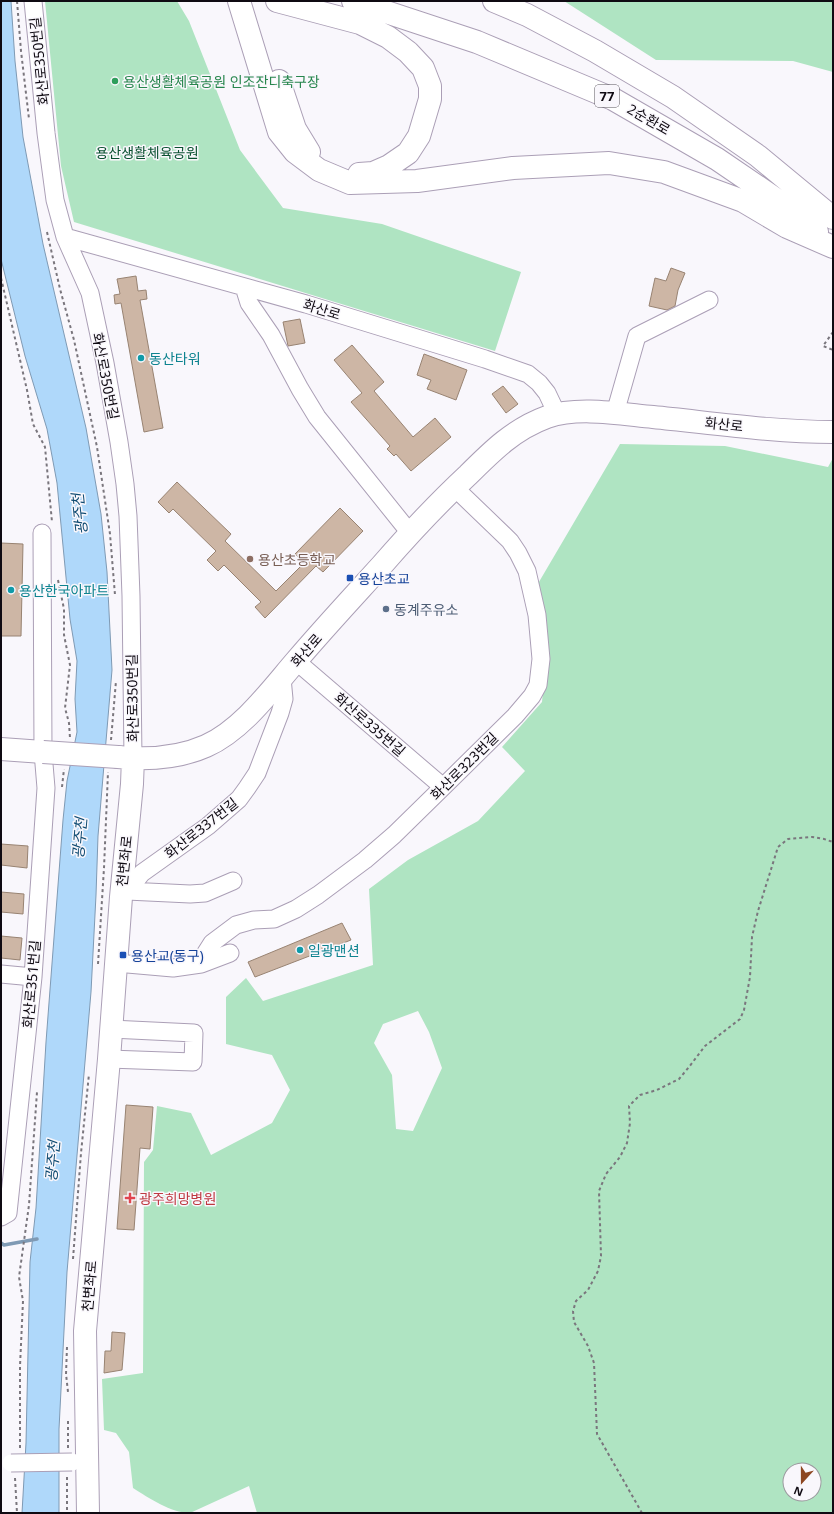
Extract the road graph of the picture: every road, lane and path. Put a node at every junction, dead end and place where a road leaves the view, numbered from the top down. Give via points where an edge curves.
1 (33, 1) edge
2 (239, 1) edge
3 (254, 1) edge
4 (277, 1) edge
5 (353, 1) edge
6 (494, 1) edge
7 (504, 1) edge
8 (527, 15) junction
9 (833, 218) edge
10 (65, 237) junction
11 (833, 246) edge
12 (244, 287) junction
13 (709, 300) dead end
14 (833, 332) edge
15 (833, 350) edge
16 (615, 413) junction
17 (557, 414) junction
18 (833, 432) edge
19 (454, 487) junction
20 (42, 533) dead end
21 (410, 534) junction
22 (296, 661) junction
23 (282, 678) junction
24 (1, 749) edge
25 (43, 752) junction
26 (125, 758) junction
27 (443, 787) junction
28 (833, 842) edge
29 (233, 881) dead end
30 (124, 894) junction
31 (230, 952) dead end
32 (116, 963) junction
33 (201, 964) junction
34 (1, 974) edge
35 (33, 977) junction
36 (111, 1029) junction
37 (109, 1059) junction
38 (3, 1216) edge
39 (24, 1238) dead end
40 (12, 1462) edge
41 (79, 1462) junction
42 (17, 1513) edge
43 (88, 1513) edge
44 (642, 1513) edge

1 - 10 street, 화산로350번길 via 49,159 55,200
2 - 11 main road via 279,132 295,152 319,170 350,183 417,181 513,168 609,163 664,172 743,201 787,227
3 - 4 main road via 295,129 310,155 331,168 352,174 373,173 389,166 408,152 419,136 430,99 430,86 422,68 408,52 360,23
5 - 11 main road, 2순환로 / 77 via 477,42 613,99 717,159 783,204
6 - 8 main road, 77
7 - 8 main road
8 - 9 main road, 77 via 673,97 758,156
10 - 12 street, 화산로
10 - 26 street, 화산로350번길 via 90,293 105,363 125,484 131,582
12 - 17 street, 화산로 via 478,356 528,374 547,393
12 - 21 street via 249,303 271,335 317,417
13 - 16 street via 637,336
14 - 15 path via 823,346
16 - 17 main road, 화산로
16 - 18 main road, 화산로 via 776,430
17 - 19 main road, 화산로 via 522,429 502,442
19 - 21 main road, 화산로
19 - 27 street, 화산로323번길 via 510,541 518,553 527,571 537,615 541,659 538,685 526,704
20 - 25 street, 화산로351번길
21 - 22 main road, 화산로
22 - 23 main road, 화산로
22 - 27 street, 화산로335번길
23 - 26 main road, 화산로 via 233,729 207,746 172,757
23 - 30 street, 화산로337번길 via 284,699 280,713 257,772 239,799 208,826 142,873
24 - 25 main road, 화산로
25 - 26 main road, 화산로, bridge
25 - 35 street, 화산로351번길 via 46,788
26 - 30 main road, 천변좌로 via 132,784
27 - 33 street, 화산로323번길 via 394,835 318,895 274,919 254,920 236,925 212,943
28 - 44 path via 812,837 788,840 778,847 752,936 750,978 740,1020 705,1046 679,1079 657,1090 640,1094 629,1106 627,1144 606,1174 599,1191 601,1256 598,1271 588,1290 576,1301 573,1311 574,1322 588,1346 594,1363 597,1434
29 - 30 street, 천변좌로 via 205,893
30 - 32 main road, 천변좌로
31 - 33 street
32 - 33 street via 173,968
32 - 36 main road, 천변좌로
34 - 35 street
35 - 38 street, 화산로351번길 via 8,1213
36 - 37 main road, 천변좌로
36 - 37 street via 194,1033 193,1062
37 - 41 main road, 천변좌로 via 85,1331
39 - 40 path via 18,1277 23,1300
40 - 41 street, bridge
40 - 42 path
41 - 43 main road, 천변좌로

